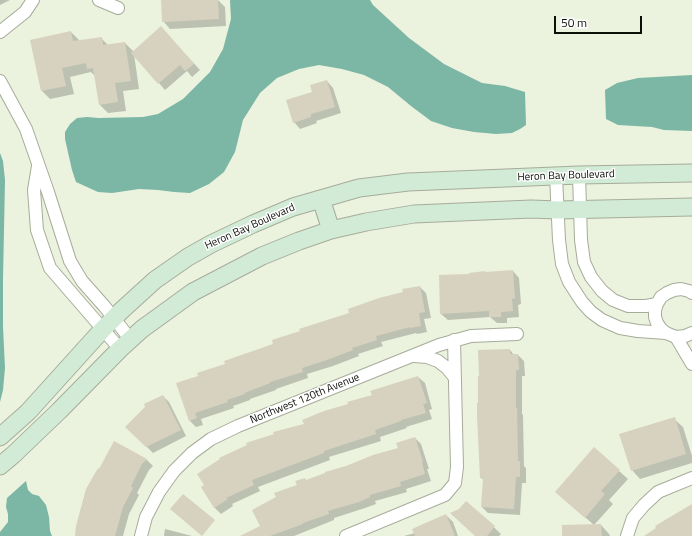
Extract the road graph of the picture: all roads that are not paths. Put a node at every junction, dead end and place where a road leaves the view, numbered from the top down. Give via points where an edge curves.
1 (33, 0) edge
2 (100, 0) edge
3 (118, 8) dead end
4 (0, 32) edge
5 (0, 81) edge
6 (38, 165) junction
7 (692, 173) edge
8 (579, 175) junction
9 (556, 176) junction
10 (321, 199) junction
11 (692, 207) edge
12 (558, 210) junction
13 (580, 210) junction
14 (331, 230) junction
15 (691, 292) edge
16 (657, 304) junction
17 (108, 324) junction
18 (692, 333) edge
19 (517, 334) dead end
20 (671, 335) junction
21 (454, 340) junction
22 (125, 344) junction
23 (413, 356) junction
24 (692, 364) edge
25 (455, 378) junction
26 (0, 437) edge
27 (0, 466) edge
28 (692, 478) edge
29 (141, 536) edge
30 (346, 536) edge
31 (627, 536) edge

1 - 4 street via 25,12
2 - 3 street
5 - 6 street via 26,128
6 - 17 street via 70,261 82,281 105,307
6 - 17 street via 34,190 37,230 50,268 92,318
7 - 8 street, Heron Bay Boulevard
8 - 9 street, Heron Bay Boulevard
8 - 13 street
9 - 10 street, Heron Bay Boulevard via 408,182 359,188
9 - 12 street
10 - 14 street
10 - 17 street, Heron Bay Boulevard via 293,207 253,224 188,257 155,280
11 - 13 street
12 - 13 street
12 - 14 street via 414,214
12 - 20 street via 558,240 562,264 569,282 591,312 620,328
13 - 16 street via 584,262 602,291 613,300 628,306
14 - 22 street via 262,256 193,292
15 - 16 street via 674,290 667,293
16 - 20 street via 657,323
17 - 22 street
17 - 26 street, Heron Bay Boulevard via 28,412
18 - 20 street via 684,336
19 - 21 street, Northwest 120th Avenue via 471,336
20 - 24 street
21 - 23 street, Northwest 120th Avenue
21 - 25 street
22 - 27 street via 59,412
23 - 25 street via 438,361
23 - 29 street, Northwest 120th Avenue via 211,439 174,471 146,517
25 - 30 street via 455,483 445,495
28 - 31 street via 658,492 633,518

